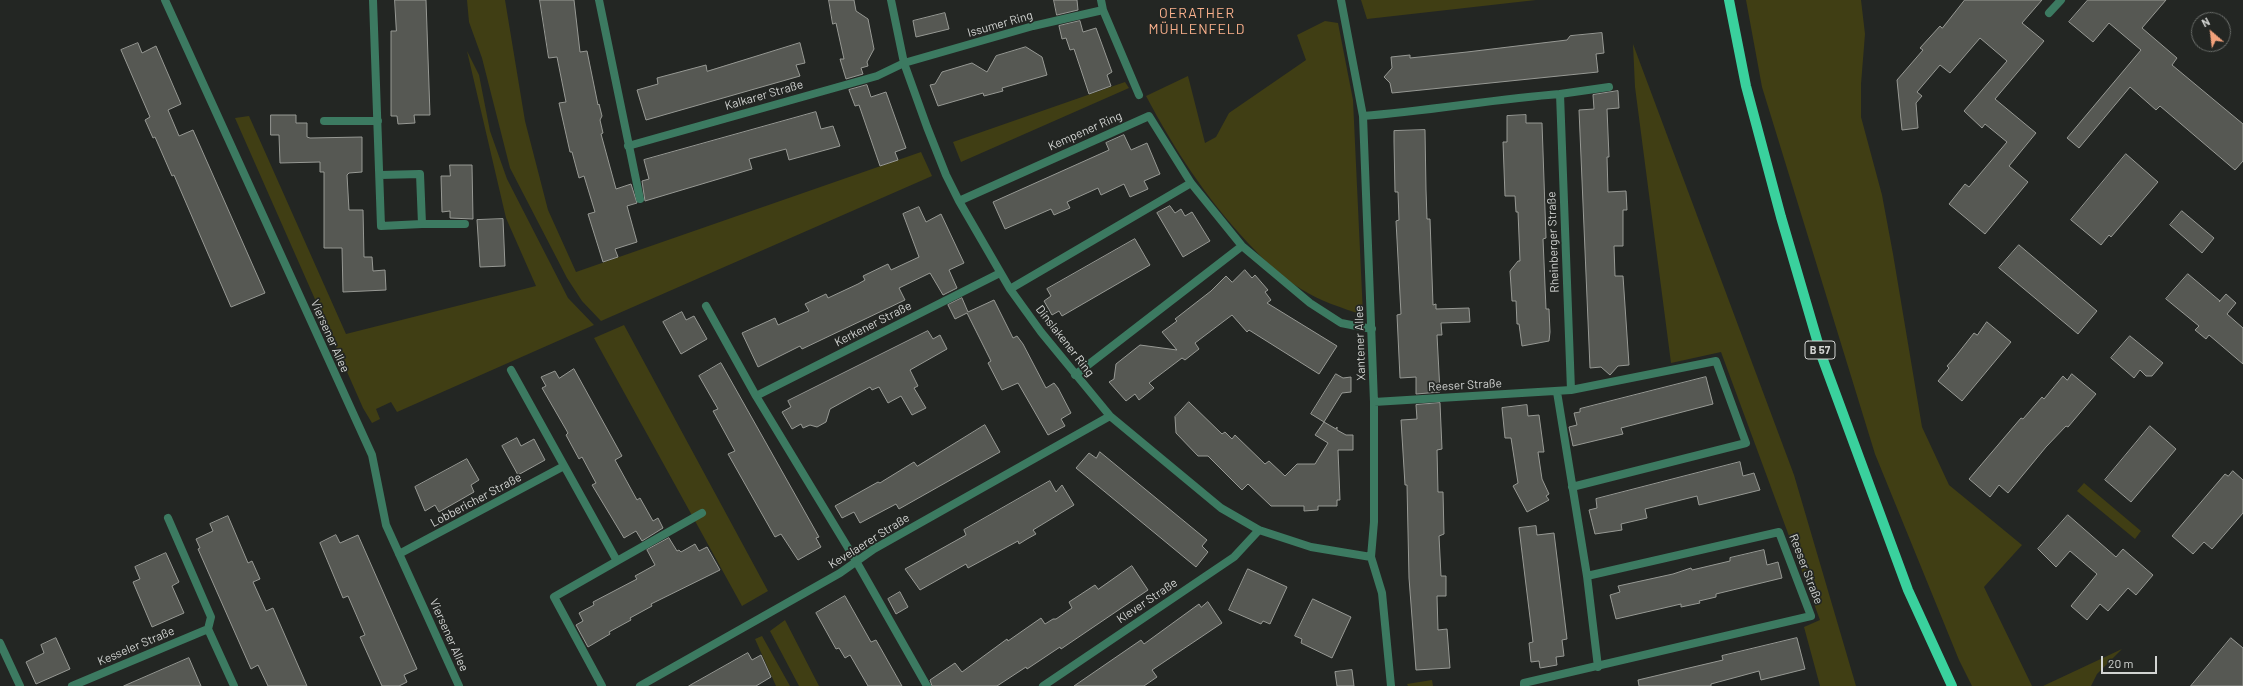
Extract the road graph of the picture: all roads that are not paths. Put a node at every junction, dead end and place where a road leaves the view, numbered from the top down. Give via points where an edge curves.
1 (165, 0) edge
2 (373, 0) edge
3 (599, 0) edge
4 (891, 0) edge
5 (1101, 0) edge
6 (1341, 0) edge
7 (1728, 0) edge
8 (2061, 0) edge
9 (1103, 10) junction
10 (2049, 13) dead end
11 (904, 63) junction
12 (1609, 87) dead end
13 (1560, 94) junction
14 (1139, 95) dead end
15 (1363, 116) junction
16 (324, 121) dead end
17 (378, 121) junction
18 (628, 146) junction
19 (380, 175) junction
20 (1191, 183) junction
21 (640, 199) dead end
22 (960, 201) junction
23 (422, 224) junction
24 (465, 224) dead end
25 (1242, 246) junction
26 (1000, 273) junction
27 (1010, 289) junction
28 (706, 306) dead end
29 (1372, 329) junction
30 (511, 370) dead end
31 (1076, 375) junction
32 (1571, 390) junction
33 (1557, 392) junction
34 (756, 396) junction
35 (1374, 402) junction
36 (1110, 416) junction
37 (564, 466) junction
38 (1572, 487) junction
39 (702, 513) dead end
40 (168, 518) dead end
41 (1259, 530) junction
42 (399, 554) junction
43 (1371, 557) junction
44 (617, 561) junction
45 (856, 561) junction
46 (1587, 576) junction
47 (208, 629) junction
48 (0, 643) edge
49 (1598, 667) junction
50 (20, 686) edge
51 (72, 686) edge
52 (234, 686) edge
53 (459, 686) edge
54 (602, 686) edge
55 (640, 686) edge
56 (927, 686) edge
57 (1043, 686) edge
58 (1391, 686) edge
59 (1524, 686) edge
60 (1952, 686) edge

1 - 42 street, Viersener Allee via 372,455 386,525
2 - 17 street
3 - 18 street
4 - 11 street, Dinslakener Ring
5 - 9 street
6 - 15 street, Xantener Allee
7 - 60 main road, B 57 via 1746,86 1822,357 1908,590
8 - 10 street
9 - 11 street, Issumer Ring via 1033,26
9 - 14 street
11 - 18 street, Kalkarer Straße via 877,76
11 - 22 street, Dinslakener Ring via 946,175
12 - 13 street
13 - 15 street
13 - 32 street, Rheinberger Straße
15 - 29 street, Xantener Allee
16 - 17 street
17 - 19 street
18 - 21 street
19 - 23 street via 420,174
19 - 23 street via 381,226
20 - 22 street, Kempener Ring via 1149,116
20 - 25 street, Kempener Ring
20 - 27 street
22 - 26 street, Dinslakener Ring
23 - 24 street
25 - 29 street, Kempener Ring via 1310,303 1341,323
25 - 31 street
26 - 27 street, Dinslakener Ring
26 - 34 street, Kerkener Straße
27 - 31 street, Dinslakener Ring
28 - 34 street
29 - 35 street, Xantener Allee
30 - 37 street
31 - 36 street, Dinslakener Ring
32 - 33 street, Reeser Straße
32 - 38 street, Reeser Straße via 1716,361 1746,443
33 - 35 street, Reeser Straße
33 - 38 street
34 - 45 street
35 - 43 street, Xantener Allee via 1374,522
36 - 41 street, Dinslakener Ring via 1221,508
36 - 45 street, Kevelaerer Straße
37 - 42 street, Lobbericher Straße
37 - 44 street
38 - 46 street
39 - 44 street
40 - 47 street via 211,617
41 - 43 street, Dinslakener Ring via 1311,547
41 - 57 street, Klever Straße via 1234,557
42 - 53 street, Viersener Allee
43 - 58 street, Xantener Allee via 1382,593
44 - 54 street via 554,598
45 - 55 street, Kevelaerer Straße via 840,573
45 - 56 street
46 - 49 street
46 - 49 street, Reeser Straße via 1779,532 1811,616
47 - 51 street, Kesseler Straße
47 - 52 street
48 - 50 street
49 - 59 street, Reeser Straße via 1524,683

